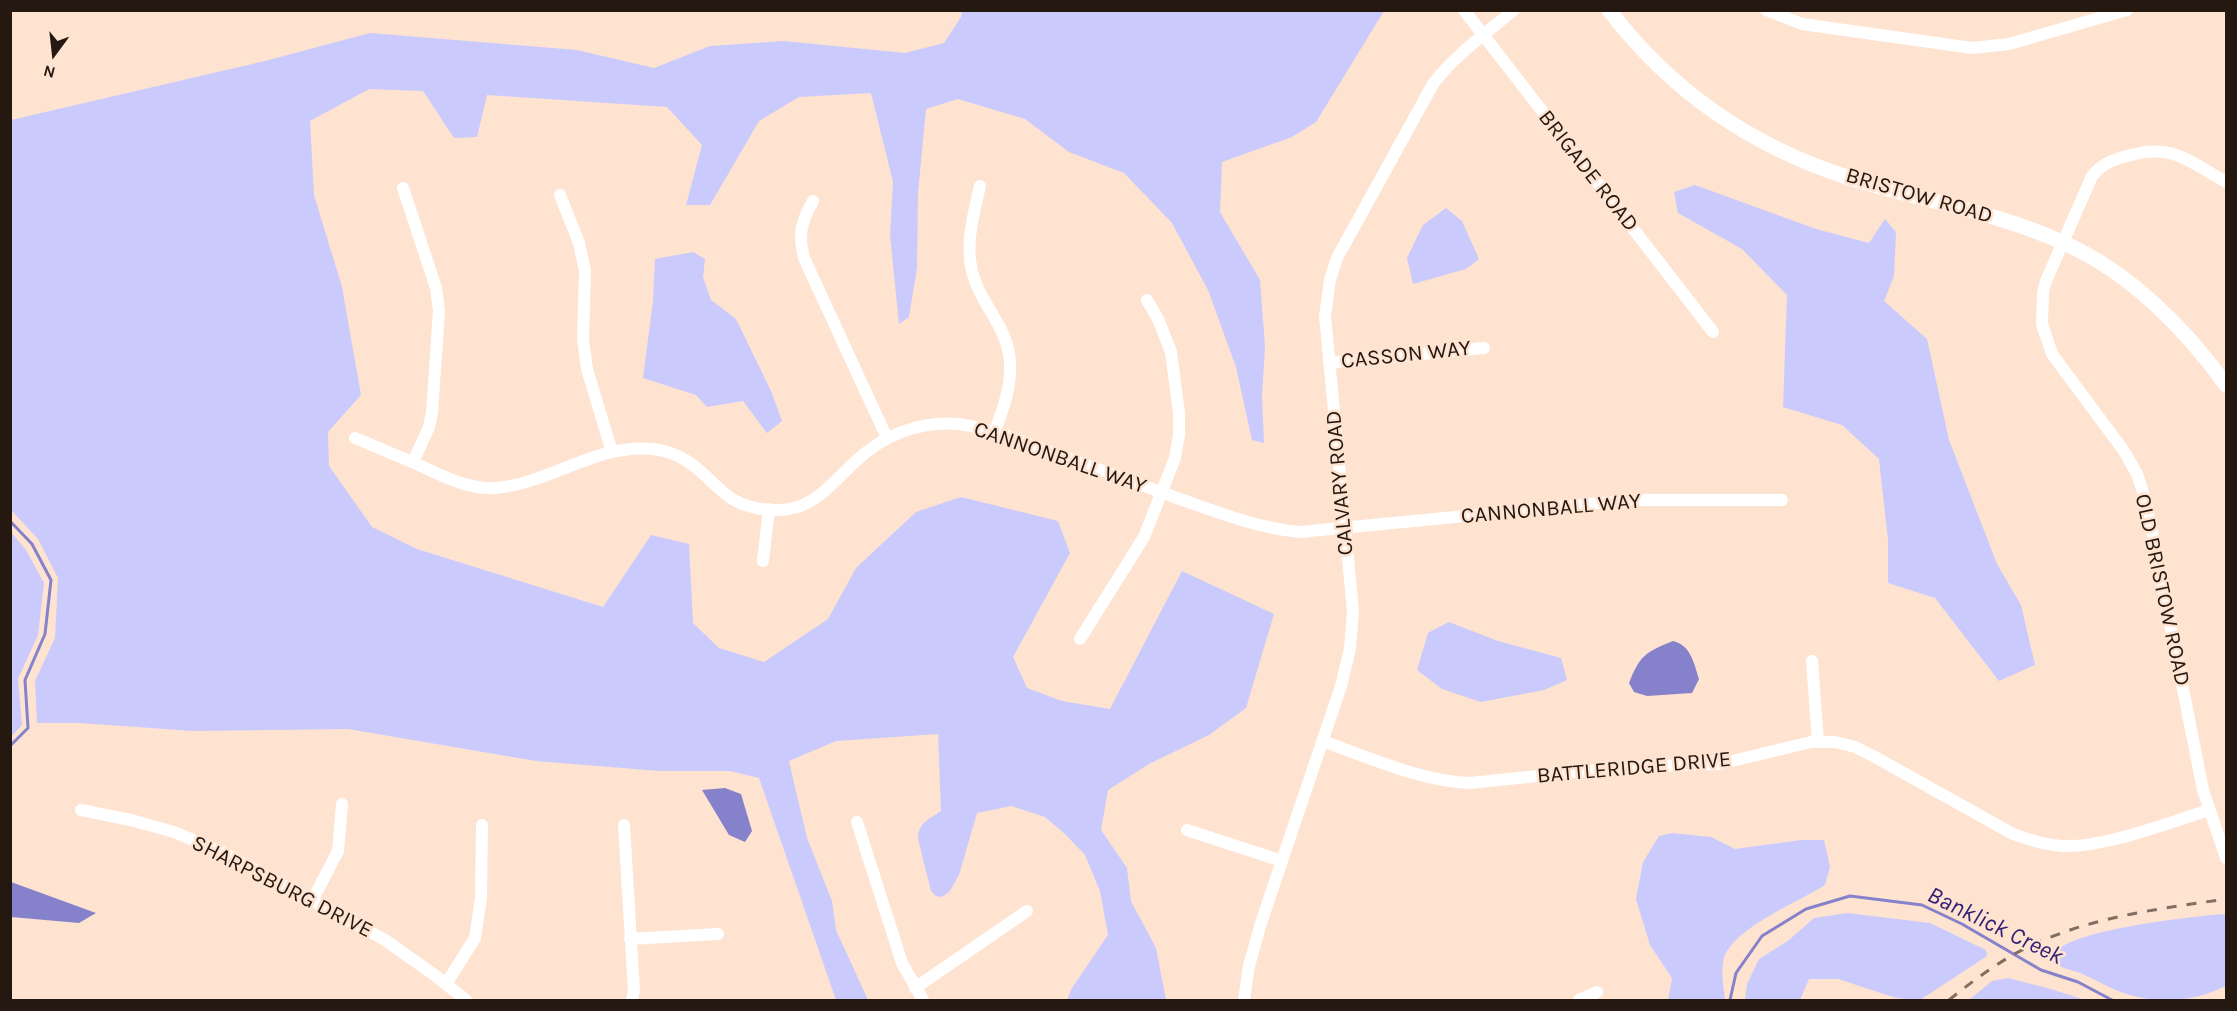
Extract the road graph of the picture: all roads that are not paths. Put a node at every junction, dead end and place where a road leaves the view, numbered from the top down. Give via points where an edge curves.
1 (1464, 10) edge
2 (1514, 10) edge
3 (1609, 10) edge
4 (1766, 10) edge
5 (2127, 10) edge
6 (1484, 35) junction
7 (2226, 182) edge
8 (980, 186) dead end
9 (403, 188) dead end
10 (560, 195) dead end
11 (813, 201) dead end
12 (2064, 243) junction
13 (1147, 300) dead end
14 (1713, 333) dead end
15 (1484, 348) dead end
16 (1329, 363) junction
17 (2226, 385) edge
18 (995, 431) junction
19 (355, 438) dead end
20 (887, 438) junction
21 (612, 452) junction
22 (413, 462) junction
23 (1162, 492) junction
24 (1782, 500) dead end
25 (770, 509) junction
26 (1344, 528) junction
27 (764, 561) dead end
28 (1080, 639) dead end
29 (1812, 661) dead end
30 (1322, 741) junction
31 (1818, 742) junction
32 (342, 804) dead end
33 (81, 810) dead end
34 (2209, 810) junction
35 (857, 822) dead end
36 (482, 825) dead end
37 (624, 825) dead end
38 (1187, 830) dead end
39 (2226, 858) edge
40 (1282, 861) junction
41 (312, 901) junction
42 (1027, 911) dead end
43 (718, 934) dead end
44 (630, 939) junction
45 (446, 984) junction
46 (915, 988) junction
47 (1597, 992) dead end
48 (466, 1000) edge
49 (632, 1000) edge
50 (923, 1000) edge
51 (1244, 1000) edge
52 (1579, 1000) edge

1 - 6 street, BRIGADE ROAD
2 - 6 street, CALVARY ROAD
3 - 12 main road, BRISTOW ROAD via 1643,52 1673,80 1741,131 1829,171 1986,214
4 - 5 street via 1802,24 1972,48 2009,44
6 - 14 street, BRIGADE ROAD
6 - 16 street, CALVARY ROAD via 1432,84 1337,258 1326,300
7 - 12 street, OLD BRISTOW ROAD via 2166,151 2148,150 2109,161 2092,176
8 - 18 street via 970,236 972,267 975,281 1003,334 1011,362 1008,394
9 - 22 street via 433,272 439,311 432,412
10 - 21 street via 579,243 585,271 583,339 587,369
11 - 20 street via 801,228 804,258
12 - 17 main road, BRISTOW ROAD via 2115,273 2158,308
12 - 34 street, OLD BRISTOW ROAD via 2043,292 2044,335 2052,354 2137,474 2156,542
13 - 23 street via 1171,352 1179,413 1175,458
15 - 16 street, CASSON WAY
16 - 26 street, CALVARY ROAD
18 - 20 street, CANNONBALL WAY via 944,424 910,428
18 - 23 street, CANNONBALL WAY
19 - 22 street, CANNONBALL WAY
20 - 25 street, CANNONBALL WAY via 809,502 788,509
21 - 22 street, CANNONBALL WAY via 517,484 493,488 453,480
21 - 25 street, CANNONBALL WAY via 651,449 684,458 734,500
23 - 26 street, CANNONBALL WAY via 1271,529 1300,532
23 - 28 street via 1144,537
24 - 26 street, CANNONBALL WAY via 1631,500
25 - 27 street
26 - 30 street, CALVARY ROAD via 1353,632 1341,686
29 - 31 street
30 - 31 street, BATTLERIDGE DRIVE via 1402,769 1449,782 1470,783 1625,766 1720,764
30 - 40 street, CALVARY ROAD
31 - 34 street, BATTLERIDGE DRIVE via 1855,747 1998,827 2050,845 2097,843
32 - 41 street via 338,851
33 - 41 street, SHARPSBURG DRIVE via 174,832 226,854
34 - 39 street, OLD BRISTOW ROAD
35 - 46 street via 895,944
36 - 45 street via 475,938
37 - 44 street
38 - 40 street
40 - 51 street, CALVARY ROAD via 1249,966
41 - 45 street, SHARPSBURG DRIVE via 385,940
42 - 46 street
43 - 44 street
44 - 49 street
45 - 48 street, SHARPSBURG DRIVE
46 - 50 street
47 - 52 street

